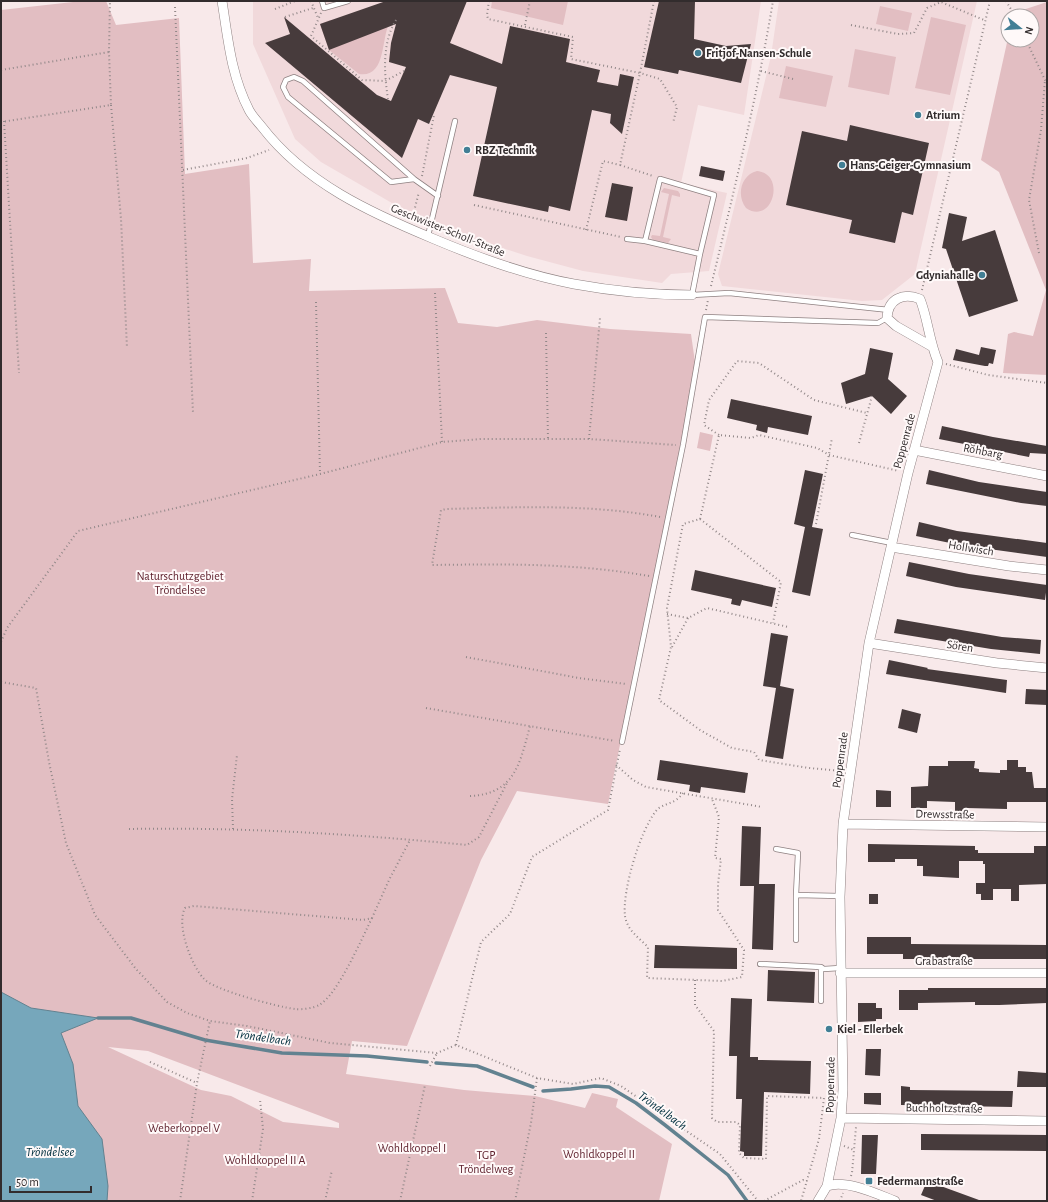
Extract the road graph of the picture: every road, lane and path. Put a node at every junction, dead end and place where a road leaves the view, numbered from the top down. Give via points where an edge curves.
1 (110, 1) edge
2 (222, 1) edge
3 (295, 1) edge
4 (311, 1) edge
5 (322, 1) edge
6 (348, 1) edge
7 (489, 1) edge
8 (530, 1) edge
9 (654, 1) edge
10 (773, 1) edge
11 (990, 1) edge
12 (175, 7) dead end
13 (314, 8) junction
14 (324, 8) junction
15 (275, 9) dead end
16 (285, 17) dead end
17 (318, 19) junction
18 (396, 20) dead end
19 (984, 20) junction
20 (851, 25) dead end
21 (525, 26) junction
22 (1030, 48) edge
23 (109, 52) junction
24 (1, 70) edge
25 (404, 71) dead end
26 (761, 71) junction
27 (640, 73) junction
28 (794, 79) dead end
29 (1045, 80) junction
30 (385, 81) junction
31 (1047, 84) edge
32 (388, 99) dead end
33 (111, 105) junction
34 (434, 115) dead end
35 (4, 121) junction
36 (455, 121) dead end
37 (1, 122) edge
38 (673, 123) dead end
39 (277, 146) junction
40 (620, 165) junction
41 (183, 170) junction
42 (414, 179) junction
43 (660, 179) junction
44 (421, 184) junction
45 (438, 196) junction
46 (474, 205) dead end
47 (410, 230) junction
48 (586, 230) junction
49 (428, 236) junction
50 (627, 239) joint
51 (645, 241) junction
52 (1039, 253) dead end
53 (700, 254) junction
54 (435, 294) dead end
55 (710, 294) junction
56 (692, 295) junction
57 (920, 299) junction
58 (316, 302) dead end
59 (888, 314) junction
60 (705, 317) junction
61 (600, 318) dead end
62 (546, 333) dead end
63 (931, 346) junction
64 (127, 348) dead end
65 (938, 362) junction
66 (20, 373) dead end
67 (1047, 383) edge
68 (872, 396) dead end
69 (193, 413) dead end
70 (867, 413) junction
71 (719, 435) junction
72 (832, 438) dead end
73 (589, 439) junction
74 (548, 440) junction
75 (442, 442) junction
76 (859, 443) dead end
77 (683, 445) junction
78 (914, 450) junction
79 (829, 455) junction
80 (908, 473) junction
81 (320, 474) junction
82 (1047, 476) edge
83 (668, 518) junction
84 (700, 520) junction
85 (816, 524) dead end
86 (852, 535) dead end
87 (892, 545) junction
88 (1047, 570) edge
89 (656, 578) junction
90 (667, 614) junction
91 (688, 618) junction
92 (773, 623) junction
93 (788, 627) dead end
94 (1, 642) edge
95 (869, 643) junction
96 (672, 647) junction
97 (466, 657) dead end
98 (1047, 668) edge
99 (1, 682) edge
100 (633, 685) junction
101 (426, 708) dead end
102 (530, 726) junction
103 (622, 742) junction
104 (237, 755) dead end
105 (616, 765) junction
106 (850, 772) junction
107 (508, 783) junction
108 (683, 793) junction
109 (470, 796) dead end
110 (712, 798) junction
111 (762, 807) dead end
112 (843, 824) junction
113 (1047, 827) edge
114 (129, 829) dead end
115 (233, 829) junction
116 (410, 840) junction
117 (776, 849) dead end
118 (796, 896) junction
119 (840, 896) junction
120 (372, 918) junction
121 (796, 940) dead end
122 (760, 964) dead end
123 (821, 967) junction
124 (840, 970) junction
125 (1047, 973) edge
126 (695, 980) junction
127 (821, 1001) dead end
128 (210, 1021) junction
129 (456, 1045) junction
130 (437, 1053) junction
131 (150, 1062) dead end
132 (430, 1066) dead end
133 (538, 1078) junction
134 (197, 1083) junction
135 (426, 1086) dead end
136 (260, 1099) dead end
137 (841, 1118) junction
138 (856, 1118) junction
139 (1047, 1121) edge
140 (332, 1170) dead end
141 (807, 1181) junction
142 (846, 1185) junction
143 (827, 1186) junction
144 (801, 1200) edge
145 (806, 1200) dead end
146 (180, 1201) edge
147 (252, 1201) edge
148 (325, 1201) edge
149 (400, 1201) edge
150 (515, 1201) edge
151 (758, 1201) edge
152 (764, 1201) edge
153 (818, 1201) edge
154 (840, 1201) edge
155 (895, 1201) edge

1 - 23 path
2 - 39 street, Geschwister-Scholl-Straße via 234,76 250,111
3 - 15 path
4 - 13 path
5 - 14 lane
6 - 14 lane
7 - 21 path via 488,19
8 - 21 path
9 - 27 path
10 - 26 path
11 - 19 path
12 - 41 path
13 - 16 path
13 - 17 path
14 - 17 path
17 - 30 path via 311,36 362,80
18 - 30 path via 388,37
19 - 20 path via 941,2 927,8 914,33 898,34
19 - 57 path
21 - 27 path via 573,37 571,59
22 - 29 path
23 - 24 path
23 - 33 path
25 - 30 path
26 - 28 path
26 - 55 path
27 - 38 path via 660,79 677,106
27 - 40 path
29 - 31 path
29 - 52 path via 1041,130 1029,200
30 - 32 path
33 - 35 path
33 - 64 path via 121,219
34 - 44 path
35 - 37 path
35 - 66 path
36 - 45 lane
39 - 41 path via 247,158
39 - 47 street, Geschwister-Scholl-Straße via 304,170 343,196
40 - 43 path
40 - 48 path via 602,161
41 - 69 path
42 - 42 lane via 391,182 288,97 283,87 286,80 294,77 303,82
42 - 44 lane
43 - 51 lane
43 - 53 lane via 714,195
44 - 45 lane
44 - 47 path
45 - 49 lane
46 - 48 path
47 - 49 street, Geschwister-Scholl-Straße
48 - 50 path
49 - 56 street, Geschwister-Scholl-Straße via 518,271 573,284 670,295
50 - 51 lane
51 - 53 lane
53 - 56 lane
54 - 75 path
55 - 56 lane
55 - 59 lane via 736,293
55 - 60 path
57 - 59 street via 910,295 900,297 892,302
57 - 63 street via 930,329
58 - 81 path
59 - 60 lane via 878,323
59 - 63 street
60 - 77 lane
61 - 73 path
62 - 74 path
63 - 65 street
65 - 67 path via 988,375
65 - 78 street, Poppenrade
68 - 70 path
70 - 71 path via 814,400 759,362 737,361 709,400 704,425
70 - 76 path
71 - 79 path via 751,438 759,435 816,448
71 - 84 path
72 - 79 path
73 - 74 path
73 - 77 path
74 - 75 path via 481,439
75 - 81 path
77 - 83 lane
78 - 80 street, Poppenrade
78 - 82 street, Röhbarg
79 - 80 path
79 - 85 path
80 - 87 street, Poppenrade
81 - 94 path via 78,531 7,628
83 - 89 lane
83 - 89 path via 592,510 506,507 441,510 432,565 553,565 610,569
84 - 90 path via 684,524 666,608
84 - 92 path via 781,582
86 - 87 lane
87 - 88 street, Hollwisch via 1009,566
87 - 95 street, Poppenrade
89 - 100 lane
90 - 91 path
90 - 96 path
91 - 92 path via 707,608
91 - 96 path
92 - 93 path
95 - 98 street, Sören via 997,663
95 - 106 street, Poppenrade
96 - 106 path via 659,700 700,730 732,748 754,752 759,760
97 - 100 path via 579,678
99 - 128 path via 36,688 66,843 95,915 136,969 167,1002
100 - 103 lane
101 - 102 path
102 - 103 path
102 - 107 path via 516,771
103 - 105 path
104 - 115 path via 232,799
105 - 108 path via 633,780 646,787
105 - 129 path via 608,810 532,857 510,914 481,942
106 - 112 street, Poppenrade
107 - 109 path via 481,796
107 - 116 path via 479,837 468,845
108 - 110 path
108 - 126 path via 678,800 656,810 639,842 627,890 626,916 632,932 648,947 647,978
110 - 111 path
110 - 126 path via 718,817 715,858 721,859 718,910 744,950 742,977 722,981
112 - 113 street, Drewsstraße
112 - 119 street, Poppenrade
114 - 115 path
115 - 116 path via 301,831
116 - 120 path
117 - 118 lane via 798,853
118 - 119 lane
118 - 121 lane
119 - 124 street, Poppenrade
120 - 120 path via 363,920 194,906 185,908 182,913 182,929 194,964 204,980 245,997 297,1010 319,1006 332,994
122 - 123 lane
123 - 124 lane
123 - 127 lane
124 - 125 street, Grabastraße
124 - 137 street, Poppenrade via 843,1089
126 - 141 path via 695,1005 714,1032 712,1118 717,1122 736,1122 740,1125 739,1153 744,1158 766,1159 767,1096 824,1098 822,1123
128 - 130 path via 330,1043
128 - 134 path
129 - 130 path
129 - 133 path
130 - 132 path
131 - 134 path
133 - 150 path
133 - 151 path via 573,1084 601,1078 621,1086 720,1154
134 - 146 path
135 - 149 path
136 - 147 path via 263,1129
137 - 138 street, Buchholtzstraße
137 - 143 street, Poppenrade
138 - 139 street, Buchholtzstraße
138 - 142 path via 852,1173
140 - 148 path
141 - 144 path
141 - 152 path via 803,1180
142 - 143 street
142 - 154 path
142 - 155 street
143 - 153 street, Poppenrade
144 - 145 path

